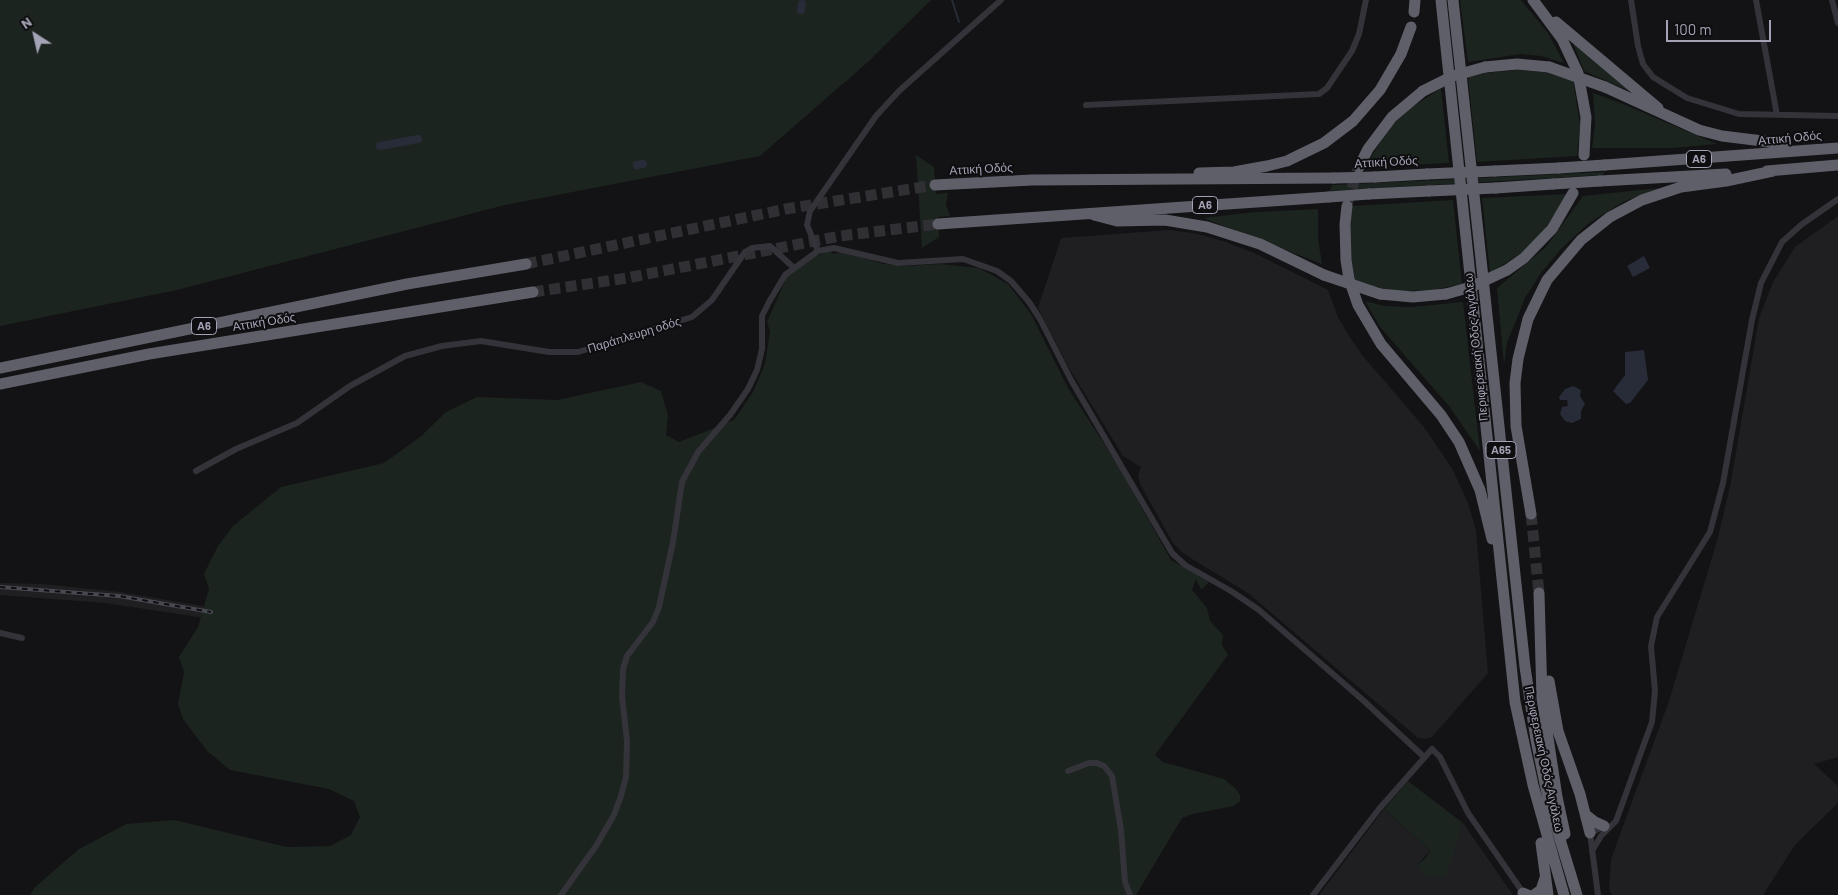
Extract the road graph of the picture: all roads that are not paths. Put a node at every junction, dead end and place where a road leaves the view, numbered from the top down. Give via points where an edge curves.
1 (1001, 0) edge
2 (1366, 0) edge
3 (1441, 0) edge
4 (1453, 0) edge
5 (1631, 0) edge
6 (1756, 0) edge
7 (1832, 0) edge
8 (1536, 4) edge
9 (1838, 22) edge
10 (1411, 27) dead end
11 (1086, 105) dead end
12 (1777, 115) junction
13 (1838, 116) edge
14 (1667, 117) junction
15 (1838, 148) edge
16 (1793, 152) junction
17 (1584, 156) dead end
18 (1838, 165) edge
19 (1358, 167) tunnel mouth
20 (1773, 171) junction
21 (1130, 179) junction
22 (936, 185) tunnel mouth
23 (1573, 193) dead end
24 (1838, 199) edge
25 (1347, 206) tunnel mouth
26 (1082, 213) junction
27 (938, 224) tunnel mouth
28 (818, 251) junction
29 (526, 264) tunnel mouth
30 (794, 268) junction
31 (533, 292) tunnel mouth
32 (0, 368) edge
33 (0, 384) edge
34 (196, 471) dead end
35 (1531, 514) tunnel mouth
36 (1539, 593) tunnel mouth
37 (1540, 614) junction
38 (1508, 624) junction
39 (0, 633) edge
40 (22, 638) dead end
41 (1525, 746) junction
42 (1424, 757) junction
43 (1068, 771) dead end
44 (1586, 815) junction
45 (1616, 821) junction
46 (1604, 826) junction
47 (1590, 834) junction
48 (1592, 851) junction
49 (1546, 871) junction
50 (1527, 894) edge
51 (561, 895) edge
52 (1130, 895) edge
53 (1313, 895) edge
54 (1548, 895) edge
55 (1564, 895) edge
56 (1578, 895) edge
57 (1598, 895) edge

1 - 28 street via 899,91 876,116 810,211 807,225
2 - 11 street via 1352,51 1327,88 1319,94
3 - 38 highway, Περιφερειακή Οδός Αιγάλεω / Α65
4 - 56 highway, Περιφερειακή Οδός Αιγάλεω / Α65 via 1527,686 1549,803
5 - 12 street via 1640,56 1653,77 1687,98 1713,108 1739,114
6 - 12 street
7 - 9 street
8 - 14 highway
8 - 17 highway via 1562,39 1578,74 1586,117
10 - 21 highway via 1392,71 1366,106 1339,132 1308,152 1287,161 1248,170
12 - 13 street
14 - 16 highway via 1699,130 1771,142
14 - 19 highway, bridge via 1606,87 1549,67 1517,64 1485,67 1453,76 1423,91 1392,117
15 - 16 highway, Αττική Οδός / Α6
16 - 21 highway, Αττική Οδός / Α6, bridge via 1375,177
18 - 20 highway, Α6
20 - 26 highway, Α6, bridge
20 - 35 highway via 1681,187 1642,200 1596,227 1568,252 1552,273 1528,319 1515,383 1516,426
21 - 22 highway, Αττική Οδός / Α6
23 - 26 highway, bridge via 1564,212 1543,239 1507,270 1471,287 1413,298 1380,294 1324,275 1260,244 1207,227 1165,220 1116,221
24 - 45 street via 1782,242 1761,283 1723,483 1710,532 1657,617 1651,646 1654,712
25 - 38 highway via 1346,260 1358,305 1381,344 1441,415 1466,456 1486,509
26 - 27 highway, Α6
28 - 30 street
28 - 42 street via 834,248 898,263 963,259 997,271 1011,281 1040,319 1071,380 1172,553 1185,565 1259,610
29 - 32 highway, Αττική Οδός / Α6 via 407,284
30 - 34 street, Παράπλευρη οδός via 770,246 752,248 739,259 712,300 692,317 578,352 549,352 481,341 442,346 405,356 350,386 297,423 236,449
30 - 51 street via 781,282 764,312 762,349 748,389 698,452 682,482 659,607 653,622 627,656 623,669 627,741 626,777 621,796 596,846
31 - 33 highway, Αττική Οδός / Α6 via 141,356
36 - 37 highway
37 - 44 highway via 1555,718
37 - 56 highway via 1542,698 1557,798
38 - 41 highway, Περιφερειακή Οδός Αιγάλεω / Α65 via 1516,702
39 - 40 street
41 - 49 highway via 1524,769
41 - 55 highway, Περιφερειακή Οδός Αιγάλεω / Α65
42 - 50 street via 1432,749 1440,757 1468,813
42 - 53 street
43 - 52 street via 1096,763 1104,766 1112,776 1125,882
44 - 46 highway
44 - 47 highway
45 - 46 street
45 - 48 street
46 - 47 street
47 - 48 street
48 - 57 street
49 - 50 highway via 1542,890
49 - 54 highway

